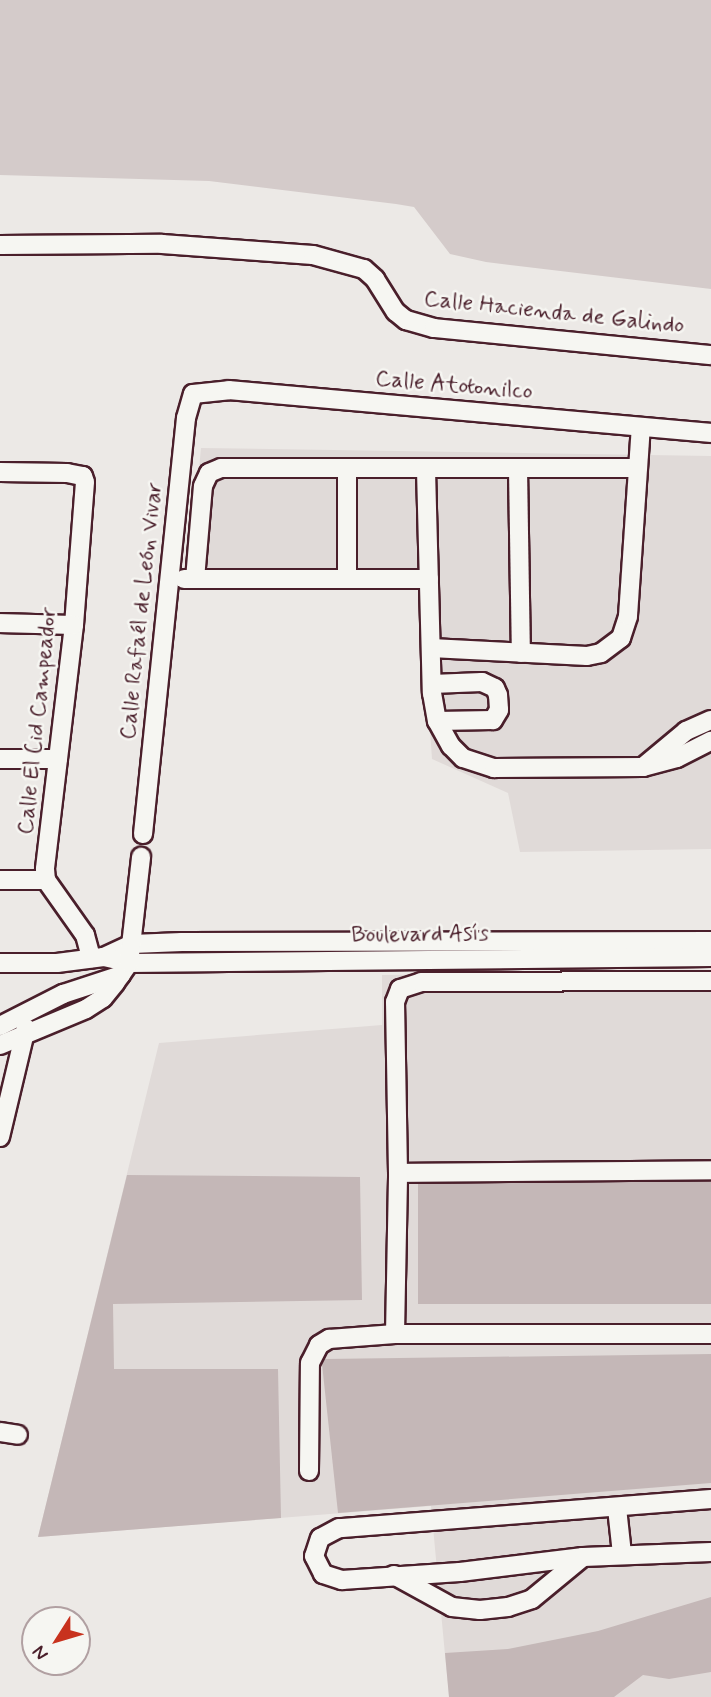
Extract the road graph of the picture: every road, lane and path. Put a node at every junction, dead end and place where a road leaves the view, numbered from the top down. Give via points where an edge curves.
1 (0, 245) edge
2 (711, 355) edge
3 (193, 394) joint
4 (641, 427) junction
5 (711, 433) edge
6 (638, 468) junction
7 (347, 469) junction
8 (518, 469) junction
9 (426, 470) junction
10 (0, 472) edge
11 (170, 578) junction
12 (195, 579) junction
13 (347, 579) junction
14 (429, 579) junction
15 (0, 623) edge
16 (74, 625) junction
17 (431, 648) junction
18 (521, 653) junction
19 (432, 684) junction
20 (711, 720) edge
21 (437, 721) junction
22 (711, 741) edge
23 (0, 759) edge
24 (58, 759) junction
25 (643, 768) junction
26 (144, 834) dead end
27 (141, 857) dead end
28 (0, 880) edge
29 (46, 880) junction
30 (274, 942) junction
31 (387, 942) junction
32 (704, 949) edge
33 (97, 958) junction
34 (389, 960) junction
35 (127, 961) junction
36 (275, 961) junction
37 (0, 963) edge
38 (711, 981) edge
39 (28, 1011) junction
40 (0, 1026) edge
41 (24, 1035) junction
42 (0, 1045) edge
43 (0, 1137) edge
44 (711, 1170) edge
45 (398, 1173) junction
46 (395, 1334) junction
47 (711, 1334) edge
48 (309, 1471) dead end
49 (711, 1499) edge
50 (617, 1508) junction
51 (711, 1552) edge
52 (622, 1554) junction
53 (583, 1557) junction
54 (394, 1575) junction

1 - 2 street, Calle Hacienda de Galindo via 162,244 313,256 364,269 396,312 434,328
3 - 4 street, Calle Atotonilco via 229,390
3 - 11 street, Calle Rafaél de León Vivar via 186,418
4 - 5 street, Calle Atotonilco
4 - 6 street
6 - 8 street
6 - 18 street via 628,616 621,638 601,653 587,656
7 - 9 street
7 - 12 street via 221,468 209,473
7 - 13 street
8 - 9 street
8 - 18 street
9 - 14 street
10 - 16 street, Calle El Cid Campeador via 83,476 85,501
11 - 12 street
11 - 26 street, Calle Rafaél de León Vivar
12 - 13 street
13 - 14 street
14 - 17 street
15 - 16 street
16 - 24 street, Calle El Cid Campeador
17 - 18 street
17 - 19 street
19 - 21 street
19 - 21 street via 482,682 495,688 498,695 499,710 493,720
20 - 25 street via 678,736
21 - 25 street via 451,746 477,764 515,769
22 - 25 street
23 - 24 street
24 - 29 street, Calle El Cid Campeador
27 - 35 street
28 - 29 street
29 - 33 street
30 - 31 street, Boulevard Asís
30 - 35 street, Boulevard Asís
30 - 36 street
31 - 32 street, Boulevard Asís
31 - 34 street
32 - 34 street, Boulevard Asís
33 - 35 street
33 - 37 street
34 - 36 street, Boulevard Asís
35 - 36 street, Boulevard Asís
35 - 39 street
35 - 41 street via 97,1003
38 - 45 street via 421,982 400,989 395,1002
39 - 40 street
39 - 41 street
41 - 42 street
41 - 43 street
44 - 45 street
45 - 46 street
46 - 47 street
46 - 48 street via 329,1339 313,1352
49 - 50 street
50 - 52 street
50 - 54 street via 339,1528 320,1538 315,1547 318,1566 332,1579
51 - 52 street
52 - 53 street
53 - 54 street
53 - 54 street via 532,1599 480,1610 452,1607

